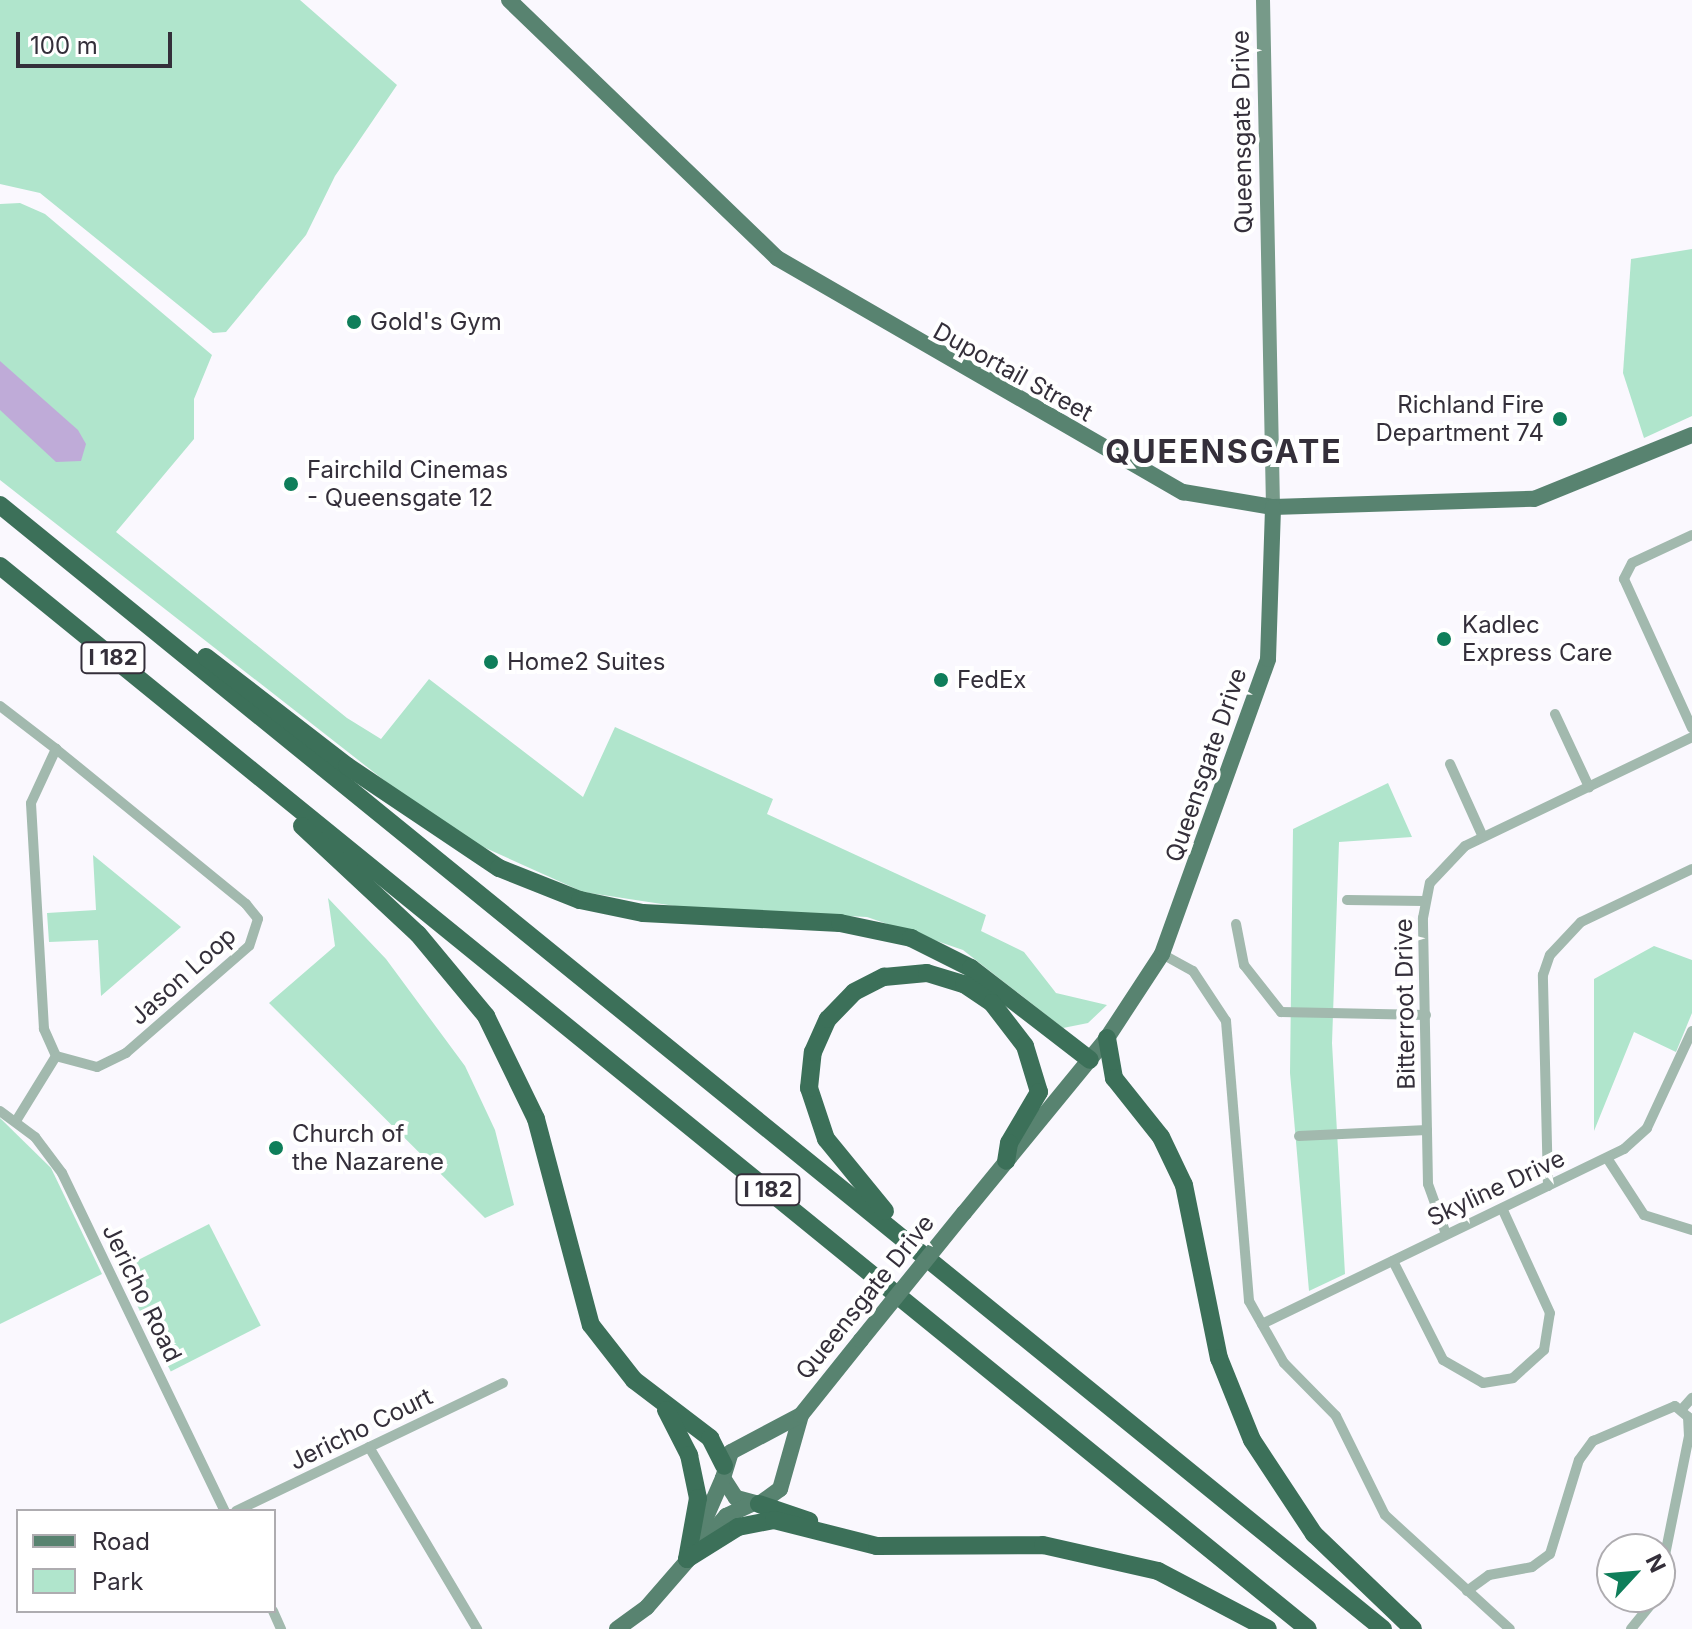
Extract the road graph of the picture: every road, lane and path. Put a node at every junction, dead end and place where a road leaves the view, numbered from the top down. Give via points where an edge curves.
1 (509, 0) edge
2 (1263, 0) edge
3 (1692, 435) edge
4 (0, 505) edge
5 (1273, 507) junction
6 (1692, 535) edge
7 (0, 566) edge
8 (146, 624) junction
9 (0, 706) edge
10 (1555, 714) dead end
11 (1692, 728) edge
12 (1692, 737) edge
13 (56, 749) junction
14 (227, 751) junction
15 (1450, 764) dead end
16 (1589, 787) junction
17 (1483, 837) junction
18 (1692, 869) edge
19 (1347, 900) dead end
20 (1424, 901) junction
21 (1236, 924) dead end
22 (1162, 954) junction
23 (1426, 1015) junction
24 (1692, 1031) edge
25 (1107, 1038) junction
26 (56, 1056) junction
27 (1090, 1060) junction
28 (0, 1111) edge
29 (16, 1121) junction
30 (1427, 1130) junction
31 (1299, 1136) dead end
32 (1607, 1158) junction
33 (1006, 1161) junction
34 (1548, 1186) junction
35 (1502, 1208) junction
36 (1692, 1230) edge
37 (1446, 1234) junction
38 (1393, 1261) junction
39 (974, 1296) junction
40 (1262, 1324) junction
41 (503, 1383) dead end
42 (1692, 1398) edge
43 (659, 1400) junction
44 (1682, 1409) junction
45 (801, 1415) junction
46 (369, 1447) junction
47 (723, 1472) junction
48 (756, 1504) junction
49 (224, 1509) edge
50 (240, 1509) edge
51 (1669, 1533) edge
52 (842, 1540) junction
53 (687, 1559) junction
54 (1467, 1591) junction
55 (1644, 1613) edge
56 (640, 1614) junction
57 (480, 1629) edge
58 (617, 1629) edge
59 (632, 1629) edge
60 (1268, 1629) edge
61 (1308, 1629) edge
62 (1383, 1629) edge
63 (1413, 1629) edge
64 (1510, 1629) edge
65 (1631, 1629) edge

1 - 5 main road, Duportail Street via 736,225 793,269 1157,481 1210,500
2 - 5 street, Queensgate Drive
3 - 5 main road, Duportail Street via 1534,499
4 - 8 highway, I 182
5 - 22 main road, Queensgate Drive via 1268,659
6 - 11 street via 1632,563 1624,579
7 - 14 highway, I 182
8 - 27 highway via 194,647 347,766 510,873 580,900 643,913 840,923 911,938 971,968
8 - 39 highway, I 182
9 - 13 street, Jason Loop
10 - 16 street
12 - 16 street, Bitterroot Drive
13 - 26 street via 37,778 31,818 44,1029
13 - 26 street, Jason Loop via 246,904 258,926 249,946 116,1060 76,1067
14 - 43 highway via 418,934 486,1016 536,1119 581,1304 614,1359
14 - 61 highway, I 182
15 - 17 street
16 - 17 street, Bitterroot Drive
17 - 20 street, Bitterroot Drive via 1447,860
18 - 34 street via 1581,922 1550,955 1543,975
19 - 20 street
20 - 23 street, Bitterroot Drive
21 - 23 street via 1244,965 1281,1012
22 - 25 main road, Queensgate Drive
22 - 40 street via 1193,971 1226,1021 1244,1282
23 - 30 street, Bitterroot Drive
24 - 32 street, Skyline Drive via 1647,1128
25 - 27 main road, Queensgate Drive
25 - 63 highway via 1114,1078 1161,1137 1184,1185 1219,1358 1252,1440 1314,1534
26 - 29 street
27 - 33 main road, Queensgate Drive
28 - 29 street, Jericho Road
29 - 49 street, Jericho Road via 62,1173
30 - 31 street
30 - 37 street, Bitterroot Drive via 1431,1197
32 - 34 street, Skyline Drive
32 - 36 street via 1644,1215
33 - 39 highway via 1039,1078 992,1003 953,979 911,973 868,984 838,1005 813,1052 809,1088 818,1122 880,1207
33 - 45 main road, Queensgate Drive, bridge
34 - 35 street, Skyline Drive
35 - 37 street, Skyline Drive
35 - 38 street via 1550,1313 1544,1350 1513,1378 1483,1383 1443,1360
37 - 38 street, Skyline Drive
38 - 40 street, Skyline Drive
39 - 62 highway, I 182
40 - 54 street via 1284,1363 1336,1416 1385,1515
41 - 46 street, Jericho Court
42 - 44 street
43 - 47 highway via 710,1438
43 - 53 highway via 682,1435 695,1476 698,1515
44 - 51 street via 1689,1436
44 - 54 street via 1659,1408 1593,1441 1579,1460 1550,1554 1532,1567 1482,1578
45 - 47 main road via 740,1445
45 - 48 main road via 780,1489
46 - 50 street, Jericho Court
46 - 57 street
47 - 48 main road via 731,1494
47 - 53 main road
48 - 52 highway via 793,1511
48 - 53 main road via 726,1516
52 - 53 highway via 786,1521 756,1521
52 - 60 highway via 905,1548 1024,1544 1104,1555 1192,1585
53 - 56 main road
54 - 64 street
55 - 65 street
56 - 58 main road
56 - 59 main road

